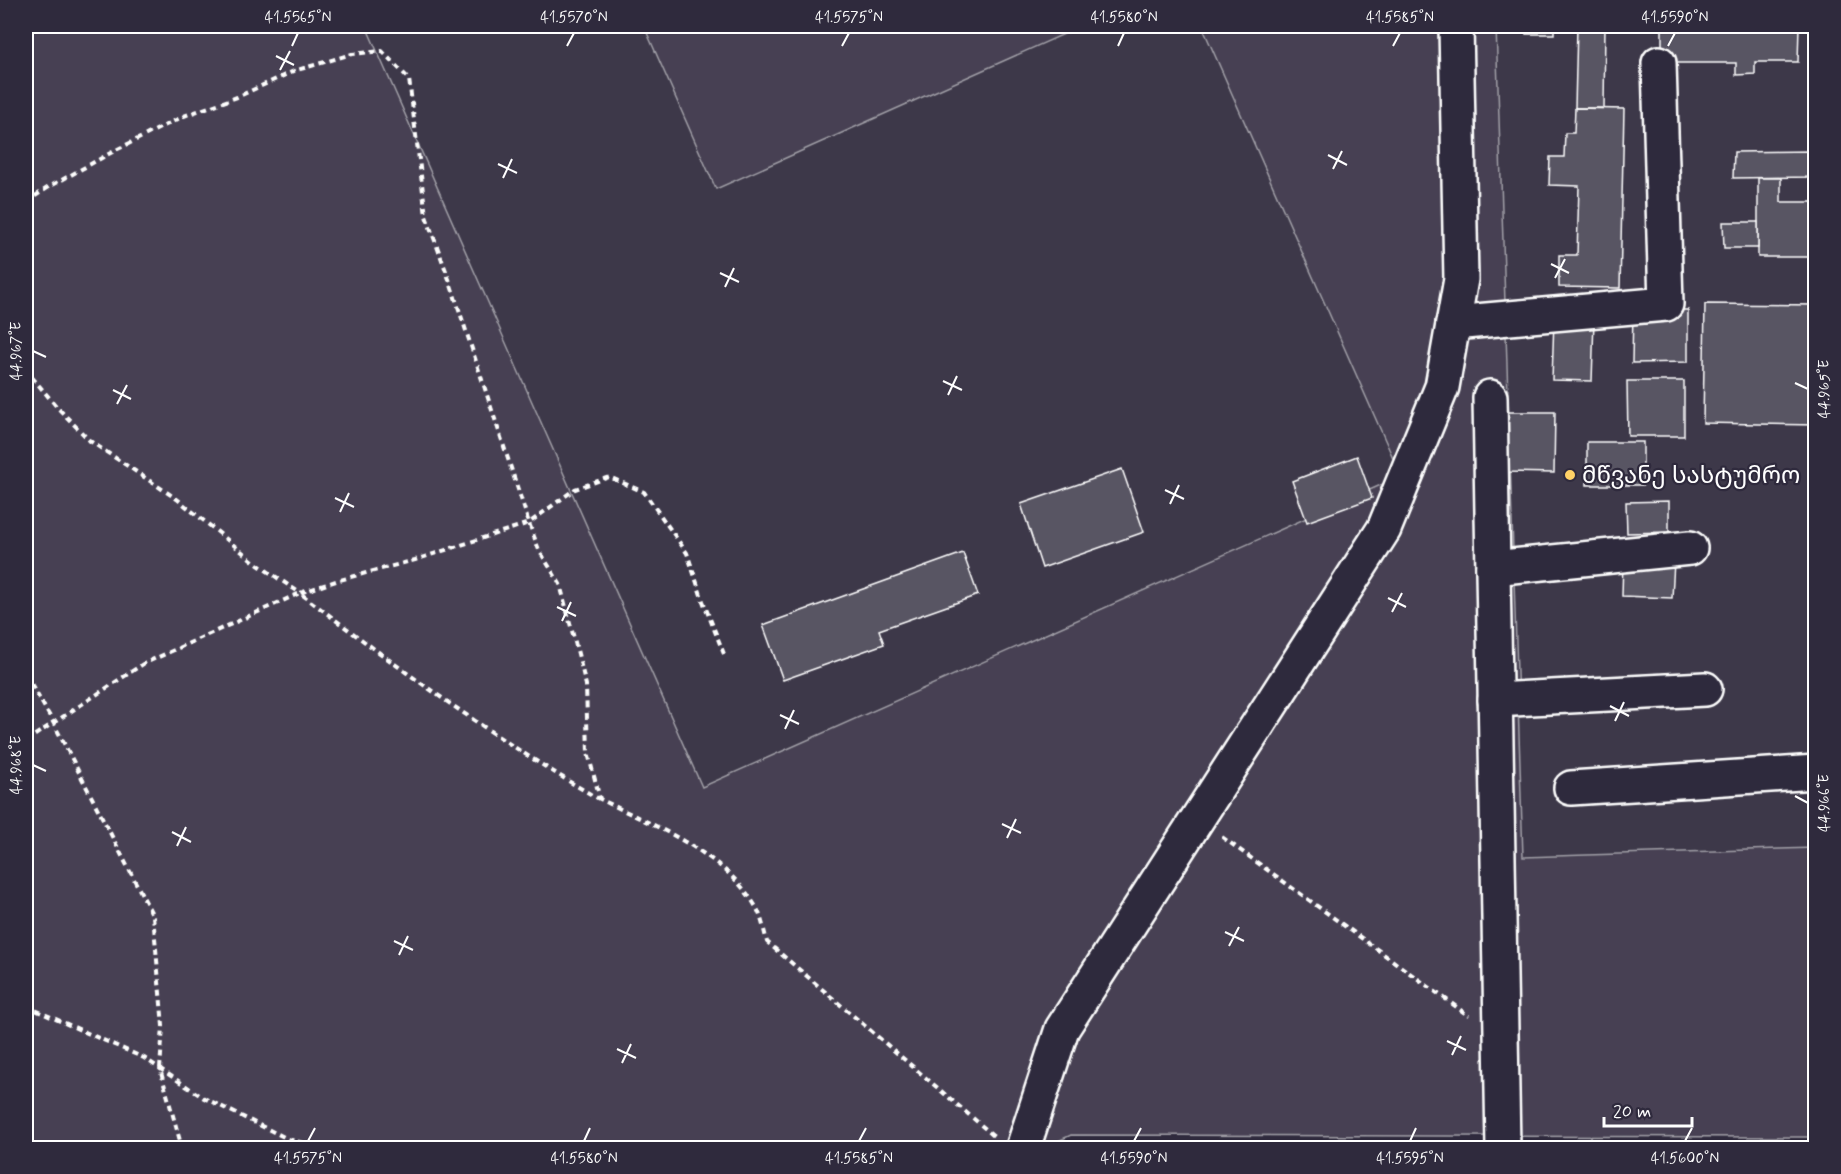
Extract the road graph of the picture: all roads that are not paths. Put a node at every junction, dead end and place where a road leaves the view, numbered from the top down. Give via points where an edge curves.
1 (1456, 26) edge
2 (1659, 63) dead end
3 (1454, 323) junction
4 (1490, 397) dead end
5 (1690, 548) dead end
6 (1493, 568) junction
7 (1705, 689) dead end
8 (1495, 700) junction
9 (1815, 772) edge
10 (1571, 788) dead end
11 (1012, 1145) edge
12 (1503, 1149) edge

1 - 3 street via 1461,279
2 - 3 street via 1666,303
3 - 11 street via 1442,387 1384,529 1062,1029
4 - 6 street
5 - 6 street
6 - 8 street
7 - 8 street
8 - 12 street
9 - 10 street

